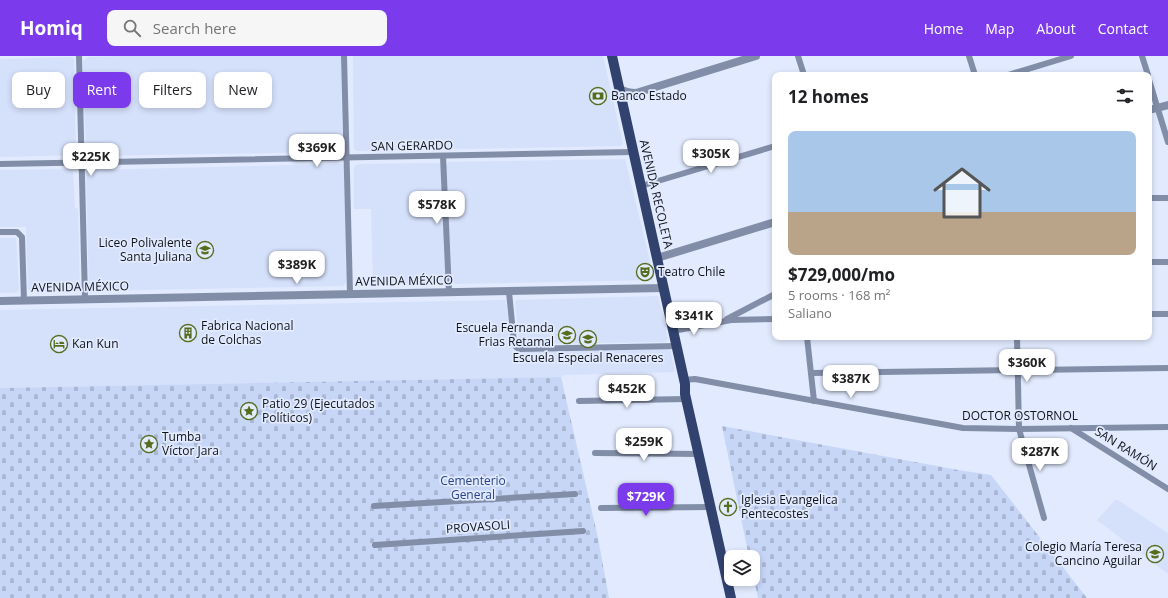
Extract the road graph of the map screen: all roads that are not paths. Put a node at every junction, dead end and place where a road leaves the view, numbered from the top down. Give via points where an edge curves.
1 (79, 56) edge
2 (344, 56) edge
3 (612, 56) edge
4 (756, 56) edge
5 (798, 56) edge
6 (969, 56) edge
7 (1071, 56) edge
8 (1142, 56) edge
9 (803, 72) edge
10 (974, 72) edge
11 (1018, 72) edge
12 (1147, 72) edge
13 (619, 88) junction
14 (1152, 89) edge
15 (636, 93) junction
16 (1168, 105) edge
17 (623, 106) junction
18 (1158, 108) junction
19 (1152, 109) edge
20 (1168, 142) edge
21 (772, 147) edge
22 (633, 152) junction
23 (443, 156) junction
24 (347, 158) junction
25 (82, 162) junction
26 (0, 164) edge
27 (641, 186) junction
28 (1152, 198) edge
29 (1168, 198) edge
30 (772, 223) edge
31 (0, 232) edge
32 (657, 258) junction
33 (1152, 262) edge
34 (1168, 262) edge
35 (664, 288) junction
36 (449, 292) junction
37 (509, 292) junction
38 (350, 294) junction
39 (772, 296) edge
40 (85, 299) junction
41 (0, 301) edge
42 (24, 301) junction
43 (750, 307) junction
44 (1152, 314) edge
45 (1168, 314) edge
46 (752, 319) junction
47 (772, 319) edge
48 (723, 321) junction
49 (673, 331) junction
50 (807, 340) edge
51 (1017, 340) edge
52 (677, 346) junction
53 (1168, 368) edge
54 (1018, 370) junction
55 (811, 373) junction
56 (685, 382) junction
57 (686, 399) junction
58 (579, 401) dead end
59 (814, 401) junction
60 (1168, 427) edge
61 (1071, 428) junction
62 (1019, 429) junction
63 (596, 453) dead end
64 (699, 454) junction
65 (1168, 489) edge
66 (575, 494) dead end
67 (374, 506) dead end
68 (711, 506) junction
69 (601, 508) dead end
70 (1044, 518) dead end
71 (583, 532) dead end
72 (375, 545) dead end
73 (727, 550) edge
74 (735, 586) edge
75 (731, 598) edge
76 (738, 598) edge

1 - 25 street
2 - 24 street
3 - 13 main road, AVENIDA RECOLETA
4 - 15 street
5 - 9 street
6 - 10 street
7 - 11 street
8 - 12 street
13 - 15 street
13 - 17 main road, AVENIDA RECOLETA
14 - 18 street
15 - 17 street
16 - 18 street
17 - 22 main road, AVENIDA RECOLETA
18 - 19 street
18 - 20 street
21 - 27 street
22 - 23 street, SAN GERARDO
22 - 27 main road, AVENIDA RECOLETA
23 - 24 street, SAN GERARDO
23 - 36 street
24 - 25 street, SAN GERARDO
24 - 38 street
25 - 26 street, SAN GERARDO
25 - 40 street
27 - 32 main road, AVENIDA RECOLETA
28 - 29 street
30 - 32 street
31 - 42 street via 17,232 22,237
32 - 35 main road, AVENIDA RECOLETA
33 - 34 street
35 - 37 street, AVENIDA MÉXICO
35 - 49 main road, AVENIDA RECOLETA
36 - 37 street, AVENIDA MÉXICO
36 - 38 street, AVENIDA MÉXICO
37 - 52 street via 514,343 519,349
38 - 40 street, AVENIDA MÉXICO
39 - 43 street
40 - 42 street, AVENIDA MÉXICO
41 - 42 street, AVENIDA MÉXICO
43 - 46 street
43 - 48 street
44 - 45 street
46 - 47 street
46 - 48 street
48 - 49 street
49 - 52 main road, AVENIDA RECOLETA
50 - 55 street
51 - 54 street
52 - 56 main road, AVENIDA RECOLETA
53 - 54 street
54 - 55 street
54 - 62 street
55 - 59 street
56 - 57 main road, AVENIDA RECOLETA
56 - 59 street, DOCTOR OSTORNOL via 695,379
56 - 73 main road, AVENIDA RECOLETA via 691,393
57 - 58 street
57 - 64 main road, AVENIDA RECOLETA
59 - 62 street, DOCTOR OSTORNOL via 963,428
60 - 61 street, DOCTOR OSTORNOL
61 - 62 street, DOCTOR OSTORNOL
61 - 65 street, SAN RAMÓN
62 - 70 street
63 - 64 street
64 - 68 main road, AVENIDA RECOLETA
66 - 67 street
68 - 69 street
68 - 75 main road, AVENIDA RECOLETA
71 - 72 street, PROVASOLI
74 - 76 main road

